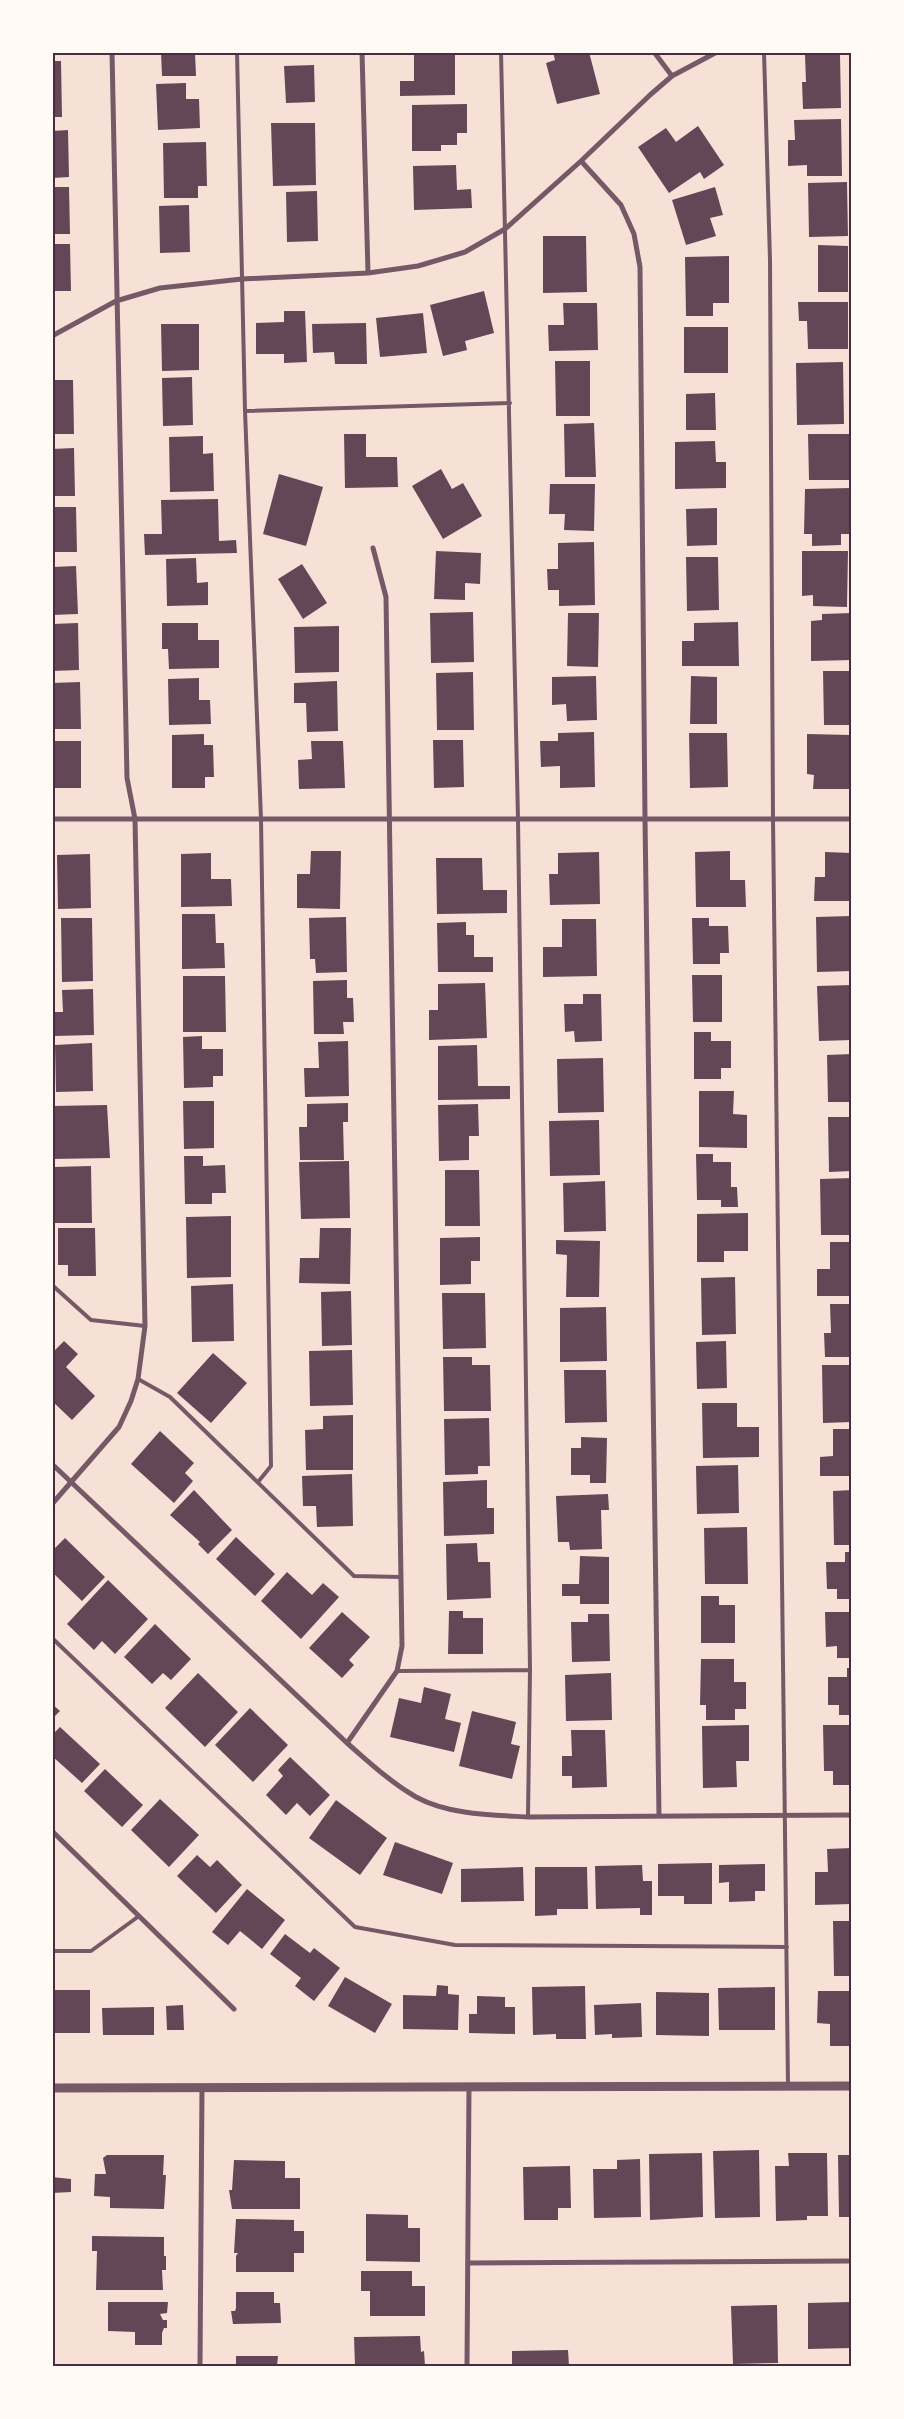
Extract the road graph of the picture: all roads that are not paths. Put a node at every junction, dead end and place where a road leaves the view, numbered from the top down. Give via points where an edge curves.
1 (112, 52) edge
2 (237, 52) edge
3 (362, 52) edge
4 (501, 52) edge
5 (654, 52) edge
6 (717, 52) edge
7 (764, 52) edge
8 (672, 76) junction
9 (581, 161) junction
10 (505, 229) junction
11 (368, 273) junction
12 (242, 279) junction
13 (116, 301) junction
14 (52, 336) edge
15 (510, 403) junction
16 (245, 411) junction
17 (373, 548) dead end
18 (52, 819) edge
19 (135, 819) junction
20 (261, 819) junction
21 (390, 819) junction
22 (518, 819) junction
23 (645, 819) junction
24 (773, 819) junction
25 (852, 819) edge
26 (52, 1285) edge
27 (145, 1326) junction
28 (138, 1379) junction
29 (52, 1464) edge
30 (73, 1482) junction
31 (258, 1482) junction
32 (52, 1504) edge
33 (401, 1577) junction
34 (52, 1638) edge
35 (530, 1670) junction
36 (396, 1671) junction
37 (347, 1743) junction
38 (852, 1815) edge
39 (659, 1816) junction
40 (785, 1816) junction
41 (528, 1817) junction
42 (52, 1831) edge
43 (139, 1916) junction
44 (787, 1947) junction
45 (52, 1951) edge
46 (234, 2009) dead end
47 (469, 2086) junction
48 (788, 2086) junction
49 (852, 2086) edge
50 (202, 2087) junction
51 (52, 2088) edge
52 (852, 2261) edge
53 (468, 2263) junction
54 (200, 2366) edge
55 (467, 2366) edge

1 - 13 street
2 - 12 lane
3 - 11 street
4 - 10 lane
5 - 8 street
6 - 8 street
7 - 24 lane via 770,260
8 - 9 street
9 - 10 street
9 - 23 street via 621,205 634,234 640,267
10 - 11 street via 465,252 418,266
10 - 15 lane
11 - 12 street
12 - 13 street via 160,288
12 - 16 lane
13 - 14 street
13 - 19 street via 126,778
15 - 16 lane
15 - 22 lane
16 - 20 lane
17 - 21 street via 386,596
18 - 19 street
19 - 20 street
19 - 27 street
20 - 21 street
20 - 31 lane via 271,1466
21 - 22 street
21 - 33 street
22 - 23 street
22 - 35 lane
23 - 24 street
23 - 39 street
24 - 25 street
24 - 40 lane
26 - 27 lane via 91,1320
27 - 28 street
28 - 30 street via 119,1428
28 - 31 lane via 170,1397
29 - 30 street
30 - 32 street
30 - 37 street
31 - 33 lane via 354,1576
33 - 36 street via 402,1646
34 - 44 lane via 355,1927 455,1945
35 - 36 lane
35 - 41 lane
36 - 37 street
37 - 41 street via 383,1775 418,1798 468,1812
38 - 40 street
39 - 40 street
39 - 41 street
40 - 44 lane
42 - 43 street
43 - 45 lane via 91,1951
43 - 46 street
44 - 48 lane
47 - 48 street
47 - 50 street
47 - 53 street
48 - 49 street
50 - 51 street
50 - 54 street
52 - 53 street
53 - 55 street

